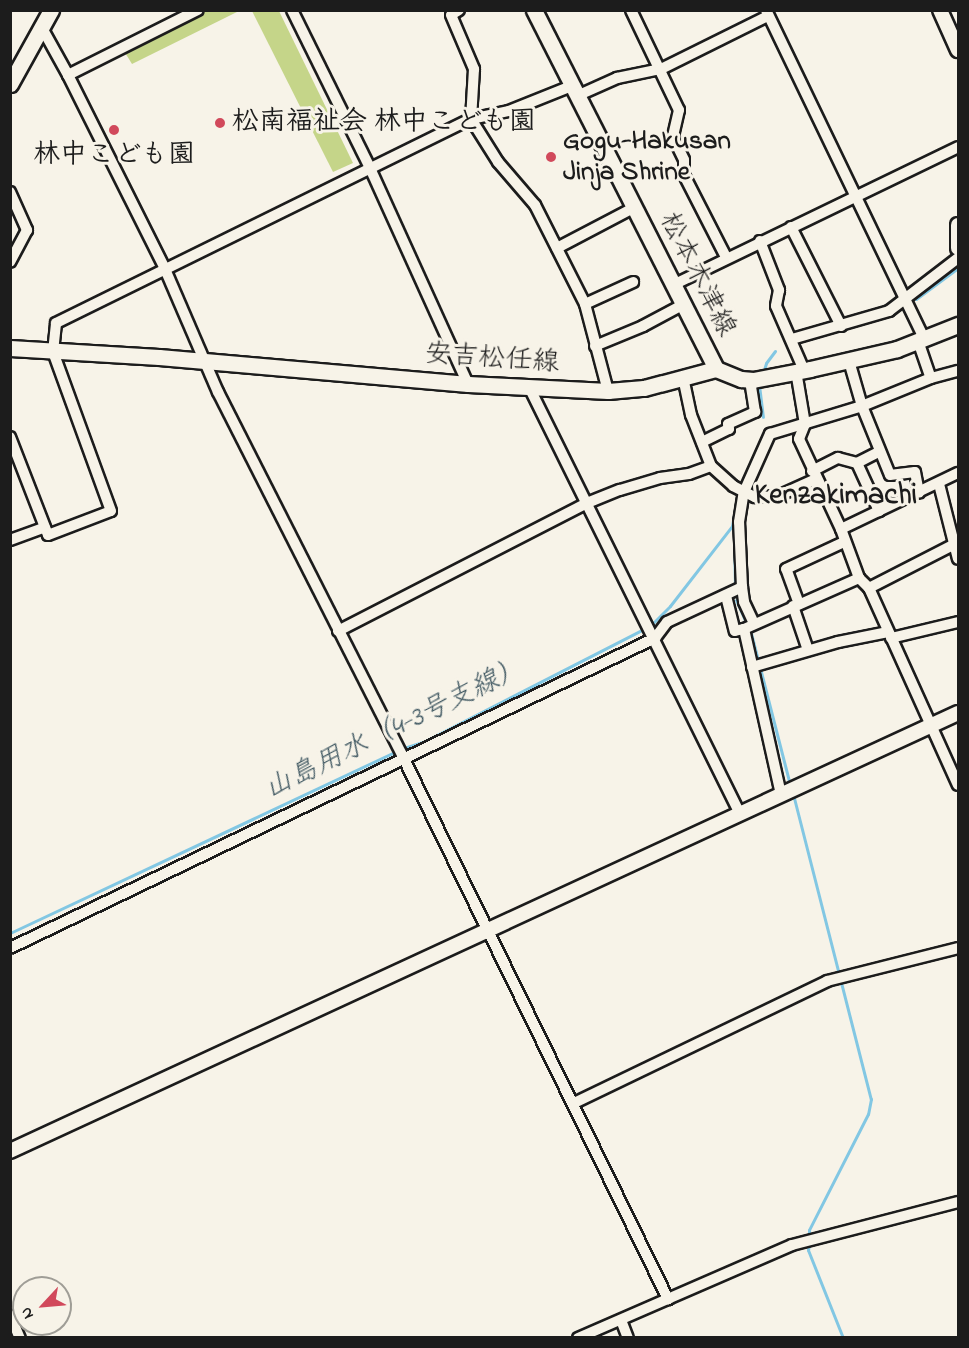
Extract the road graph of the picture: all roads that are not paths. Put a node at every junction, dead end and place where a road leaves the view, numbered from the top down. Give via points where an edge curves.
1 (51, 10) edge
2 (198, 10) edge
3 (292, 10) edge
4 (459, 10) edge
5 (534, 10) edge
6 (631, 10) edge
7 (940, 10) edge
8 (767, 13) edge
9 (42, 28) junction
10 (958, 50) edge
11 (661, 69) junction
12 (68, 75) junction
13 (10, 84) edge
14 (577, 90) junction
15 (471, 119) junction
16 (958, 147) edge
17 (370, 168) junction
18 (10, 192) edge
19 (855, 196) junction
20 (635, 207) junction
21 (958, 225) edge
22 (790, 227) junction
23 (759, 242) junction
24 (557, 248) junction
25 (958, 248) edge
26 (726, 257) junction
27 (958, 258) edge
28 (10, 262) edge
29 (165, 269) junction
30 (633, 282) dead end
31 (673, 285) junction
32 (585, 304) junction
33 (684, 304) junction
34 (908, 305) junction
35 (958, 325) edge
36 (841, 326) junction
37 (792, 339) junction
38 (921, 340) junction
39 (595, 346) junction
40 (10, 348) edge
41 (53, 352) junction
42 (849, 361) junction
43 (206, 362) junction
44 (716, 369) junction
45 (958, 370) edge
46 (800, 371) junction
47 (683, 378) junction
48 (931, 378) junction
49 (752, 379) junction
50 (468, 384) junction
51 (529, 387) junction
52 (608, 391) junction
53 (862, 406) junction
54 (805, 424) junction
55 (10, 438) edge
56 (702, 442) junction
57 (879, 452) junction
58 (857, 463) junction
59 (711, 466) junction
60 (958, 473) edge
61 (814, 475) junction
62 (939, 484) junction
63 (744, 492) junction
64 (919, 493) junction
65 (587, 503) junction
66 (879, 511) junction
67 (45, 527) junction
68 (841, 529) junction
69 (10, 540) edge
70 (844, 542) junction
71 (955, 544) junction
72 (958, 559) edge
73 (859, 578) junction
74 (742, 587) junction
75 (869, 588) junction
76 (726, 596) junction
77 (796, 605) junction
78 (958, 622) edge
79 (747, 627) junction
80 (338, 631) junction
81 (651, 632) junction
82 (890, 635) junction
83 (808, 650) junction
84 (752, 667) junction
85 (958, 712) edge
86 (931, 725) junction
87 (403, 758) junction
88 (958, 785) edge
89 (783, 794) junction
90 (740, 813) junction
91 (488, 930) junction
92 (10, 948) edge
93 (958, 948) edge
94 (574, 1103) junction
95 (10, 1151) edge
96 (958, 1202) edge
97 (668, 1299) junction
98 (10, 1315) edge
99 (621, 1320) junction
100 (20, 1338) edge
101 (578, 1338) edge
102 (628, 1338) edge

1 - 9 main road
2 - 12 street
3 - 17 street
4 - 15 street via 451,15 474,69
5 - 14 main road, 松本木津線
6 - 11 street
7 - 10 street
8 - 11 street
8 - 19 street
9 - 12 street
9 - 13 main road
11 - 14 street
11 - 26 street via 679,110 673,137 684,160 684,175
12 - 29 street
14 - 15 street
14 - 20 main road, 松本木津線
15 - 17 street
15 - 24 street via 498,162 535,205
16 - 19 street
17 - 29 street
17 - 50 street
18 - 28 street via 27,230
19 - 22 street
19 - 34 street
20 - 24 street
20 - 31 main road, 松本木津線
21 - 25 street
22 - 23 street
22 - 36 street
23 - 26 street
23 - 37 street via 779,290 776,306
24 - 32 street
26 - 31 street
27 - 34 street
29 - 41 street via 56,323
29 - 43 street
30 - 32 street
31 - 33 main road, 松本木津線
32 - 39 street
33 - 39 street
33 - 44 main road, 松本木津線
34 - 36 street
34 - 38 street
35 - 38 main road
36 - 37 street
37 - 46 street
38 - 42 main road
38 - 48 street
39 - 52 street
40 - 41 main road, 安吉松任線
41 - 43 main road, 安吉松任線
41 - 67 street via 111,511 48,535
42 - 46 main road
42 - 53 street
43 - 50 main road, 安吉松任線
43 - 80 street
44 - 47 main road, 安吉松任線
44 - 49 main road
45 - 48 street
46 - 49 main road
46 - 54 street
47 - 52 main road, 安吉松任線 via 644,388
47 - 56 street
48 - 53 street
49 - 56 street via 755,412
50 - 51 main road, 安吉松任線
51 - 52 main road, 安吉松任線
51 - 65 street
53 - 54 street
53 - 57 street
54 - 61 street via 799,439
54 - 63 street via 770,434
55 - 67 street
56 - 59 street
57 - 58 street
57 - 64 street via 890,475 915,471
58 - 61 street via 838,458
58 - 66 street
59 - 63 street
59 - 65 street via 660,478
60 - 62 street
61 - 63 street via 778,496
61 - 68 street
62 - 64 street
62 - 71 street
63 - 74 street via 739,522
64 - 66 street
65 - 80 street
65 - 81 street
66 - 68 street
67 - 69 street
68 - 70 street
70 - 73 street
70 - 77 street via 786,569
71 - 72 street
71 - 75 street
73 - 75 street
73 - 77 street
74 - 76 street
74 - 79 street
75 - 82 street
76 - 79 street via 735,632
76 - 81 street
77 - 79 street
77 - 83 street
78 - 82 street
79 - 84 street
80 - 87 street
81 - 87 street
81 - 90 street
82 - 83 street
82 - 86 street
83 - 84 street
84 - 89 street
85 - 86 street
86 - 88 street
86 - 89 street
87 - 91 street
87 - 92 street
89 - 90 street
90 - 91 street
91 - 94 street
91 - 95 street
93 - 94 street via 839,978
94 - 97 street
96 - 97 street via 799,1244
97 - 99 street
98 - 100 street
99 - 101 street
99 - 102 street

